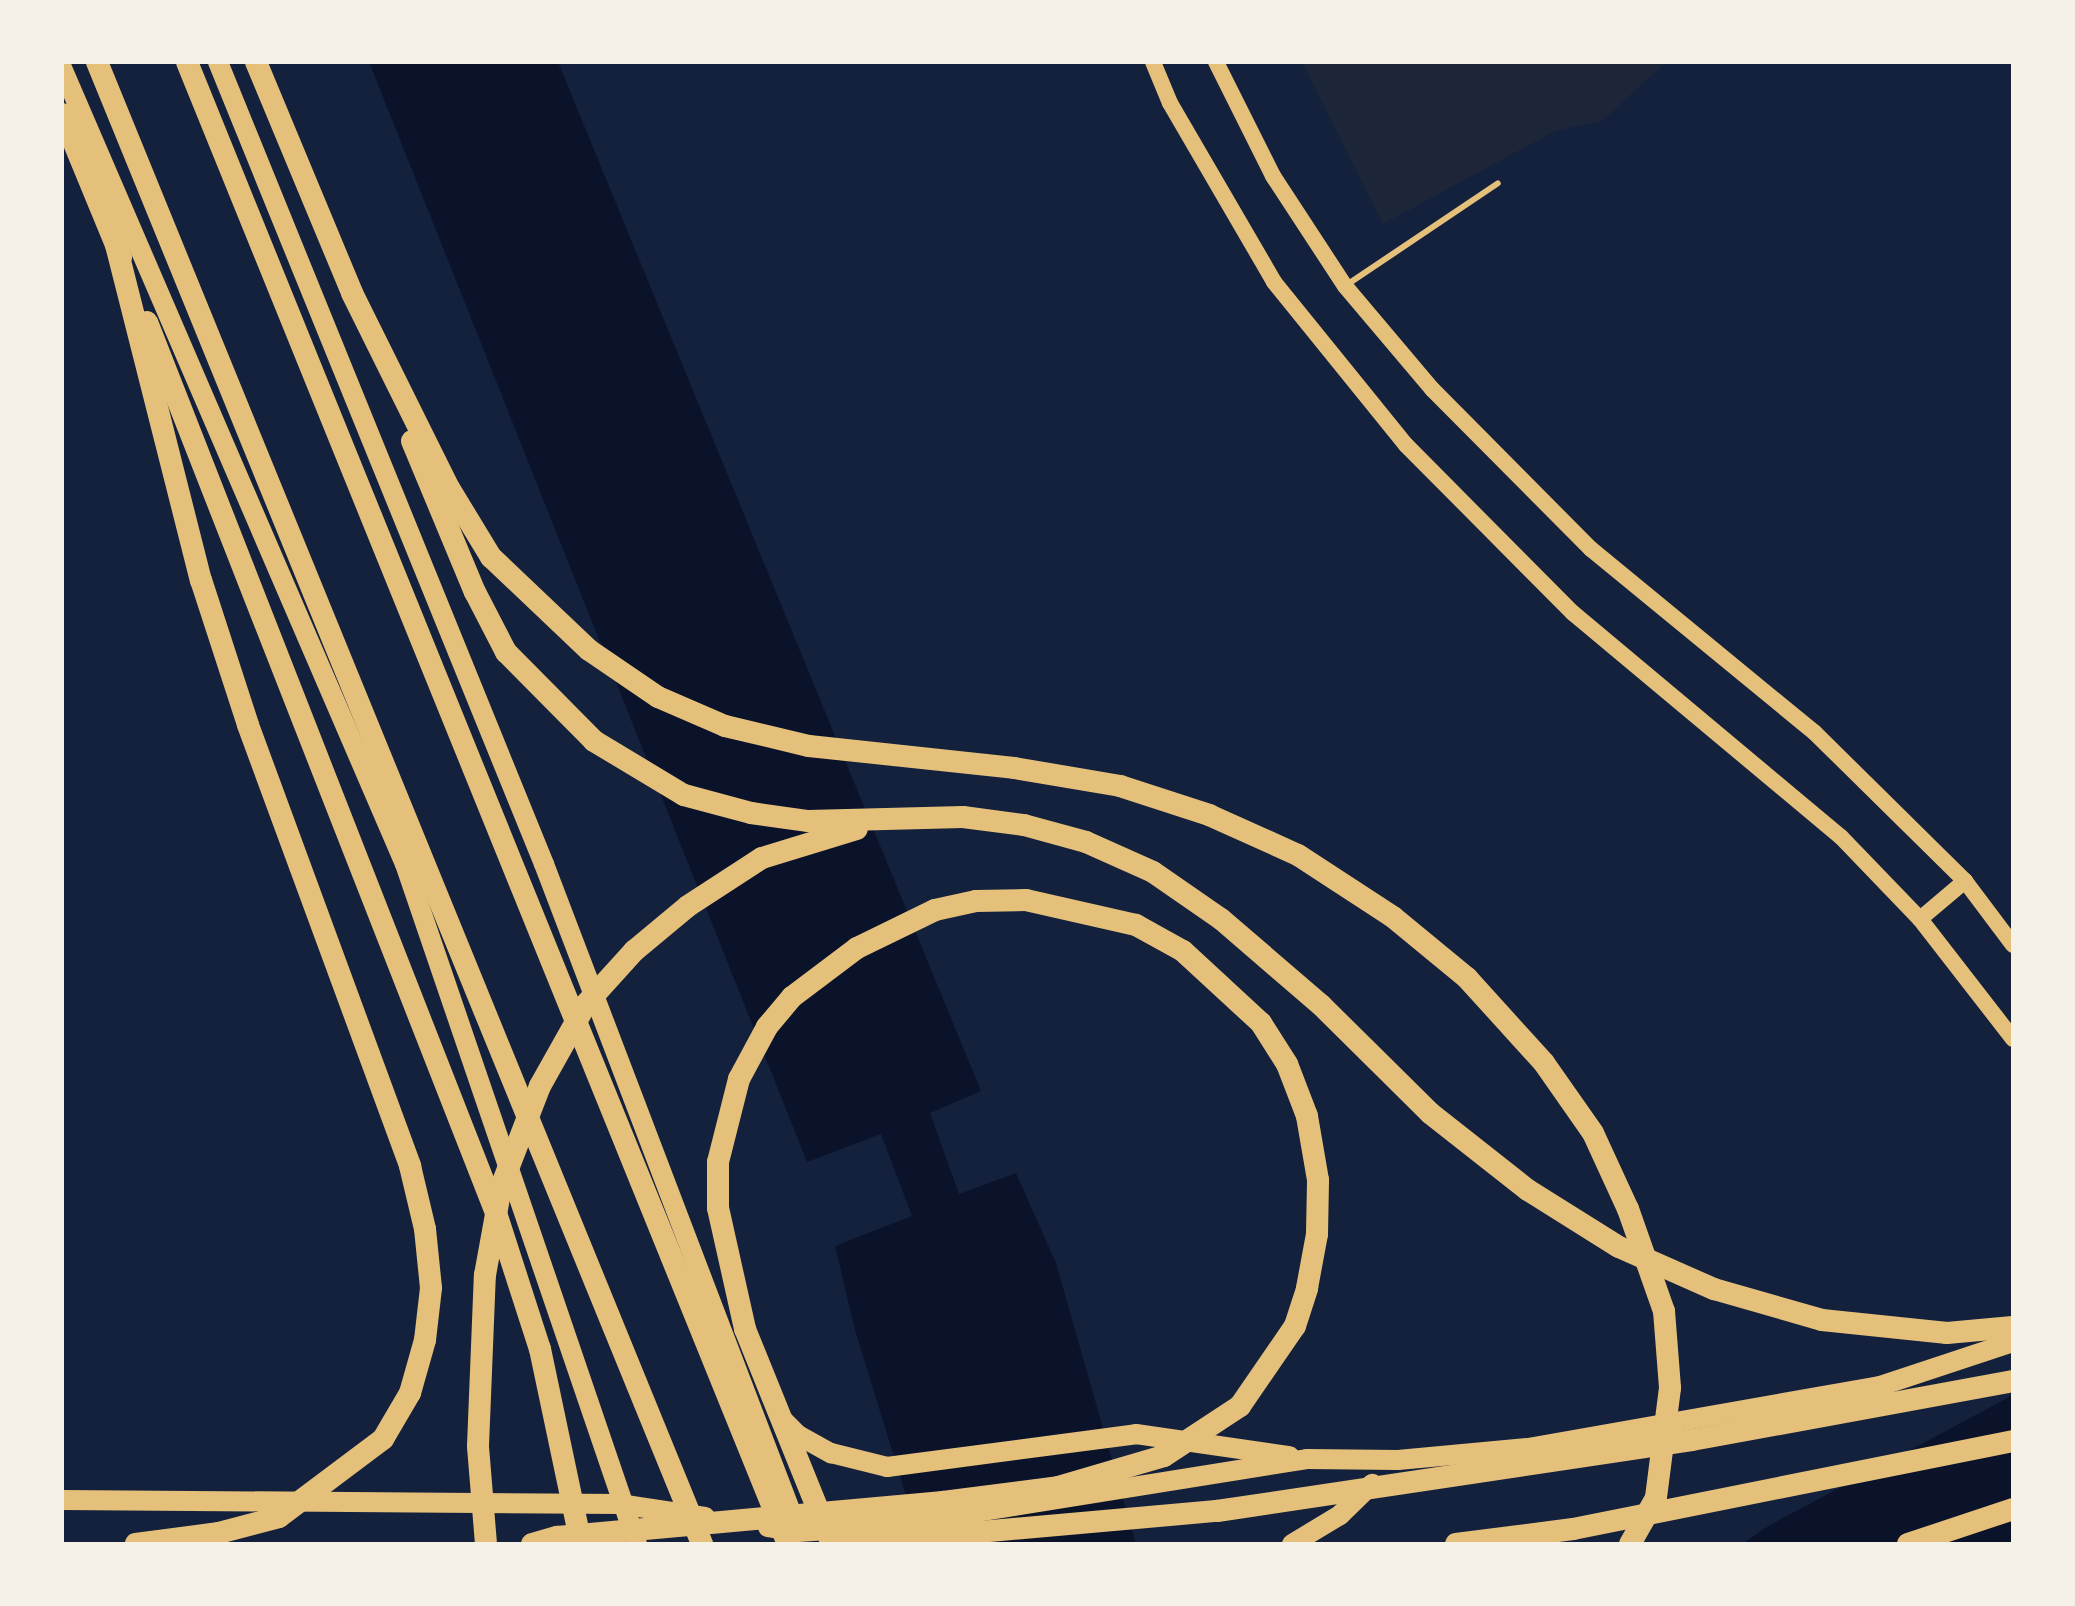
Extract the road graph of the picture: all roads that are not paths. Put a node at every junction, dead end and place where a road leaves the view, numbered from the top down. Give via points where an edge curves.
1 (97, 62) edge
2 (187, 62) edge
3 (218, 62) edge
4 (256, 62) edge
5 (1153, 62) edge
6 (1216, 62) edge
7 (62, 68) edge
8 (62, 114) edge
9 (1498, 183) dead end
10 (116, 245) junction
11 (1345, 286) junction
12 (352, 293) junction
13 (904, 817) junction
14 (1965, 881) junction
15 (1920, 919) junction
16 (2013, 945) edge
17 (2013, 1039) edge
18 (2013, 1327) edge
19 (2013, 1342) edge
20 (739, 1376) junction
21 (2013, 1381) edge
22 (2013, 1441) edge
23 (1307, 1459) junction
24 (1398, 1460) junction
25 (62, 1500) edge
26 (619, 1504) junction
27 (2013, 1509) edge
28 (796, 1540) edge
29 (136, 1544) edge
30 (486, 1544) edge
31 (532, 1544) edge
32 (581, 1544) edge
33 (637, 1544) edge
34 (702, 1544) edge
35 (832, 1544) edge
36 (845, 1544) edge
37 (1292, 1544) edge
38 (1456, 1544) edge
39 (1630, 1544) edge
40 (1908, 1544) edge

1 - 34 highway
2 - 28 highway
3 - 20 main road via 544,864
4 - 12 highway
5 - 15 main road via 1170,103 1274,282 1406,445 1573,613 1841,837
6 - 11 main road via 1273,176
7 - 26 main road via 405,864
8 - 10 highway
9 - 11 lane
10 - 29 highway via 205,595 410,1166 425,1229 431,1288 425,1340 410,1393 383,1439 279,1517 219,1533
10 - 32 highway via 496,1213 540,1349
11 - 14 main road via 1432,389 1591,549 1814,732
12 - 13 highway via 475,592 506,652 554,706 594,741 684,795 808,821
12 - 39 highway via 449,488 491,557 589,650 658,697 725,726 809,746 1014,768 1120,786 1209,815 1298,855 1393,917 1467,978 1544,1063 1593,1133 1628,1209 1664,1311 1670,1388 1656,1498
13 - 18 highway via 1024,825 1086,842 1153,872 1221,919 1310,995 1430,1113 1528,1190 1619,1247 1714,1289 1822,1320 1947,1333
13 - 30 highway via 762,858 688,906 634,951 586,1004 540,1086 501,1187 485,1275 478,1446
14 - 15 main road
14 - 16 main road
15 - 17 main road
19 - 24 main road via 1880,1386 1528,1448
20 - 23 main road via 798,1435 831,1453 887,1467 1136,1434
20 - 28 main road
21 - 36 highway via 1692,1440 1233,1509
22 - 38 highway via 1573,1529
23 - 24 main road
23 - 28 main road
24 - 37 main road via 1340,1515
25 - 26 main road
26 - 28 main road
26 - 33 main road
27 - 40 highway
31 - 35 highway via 557,1537 804,1514 820,1513 835,1512 943,1502 1058,1487 1164,1456 1240,1406 1295,1326 1307,1288 1318,1193 1307,1116 1287,1064 1261,1023 1183,951 1136,925 1026,900 976,901 935,910 857,948 801,989 767,1027 739,1079 718,1162 718,1208 745,1329 808,1487 814,1501 820,1515

